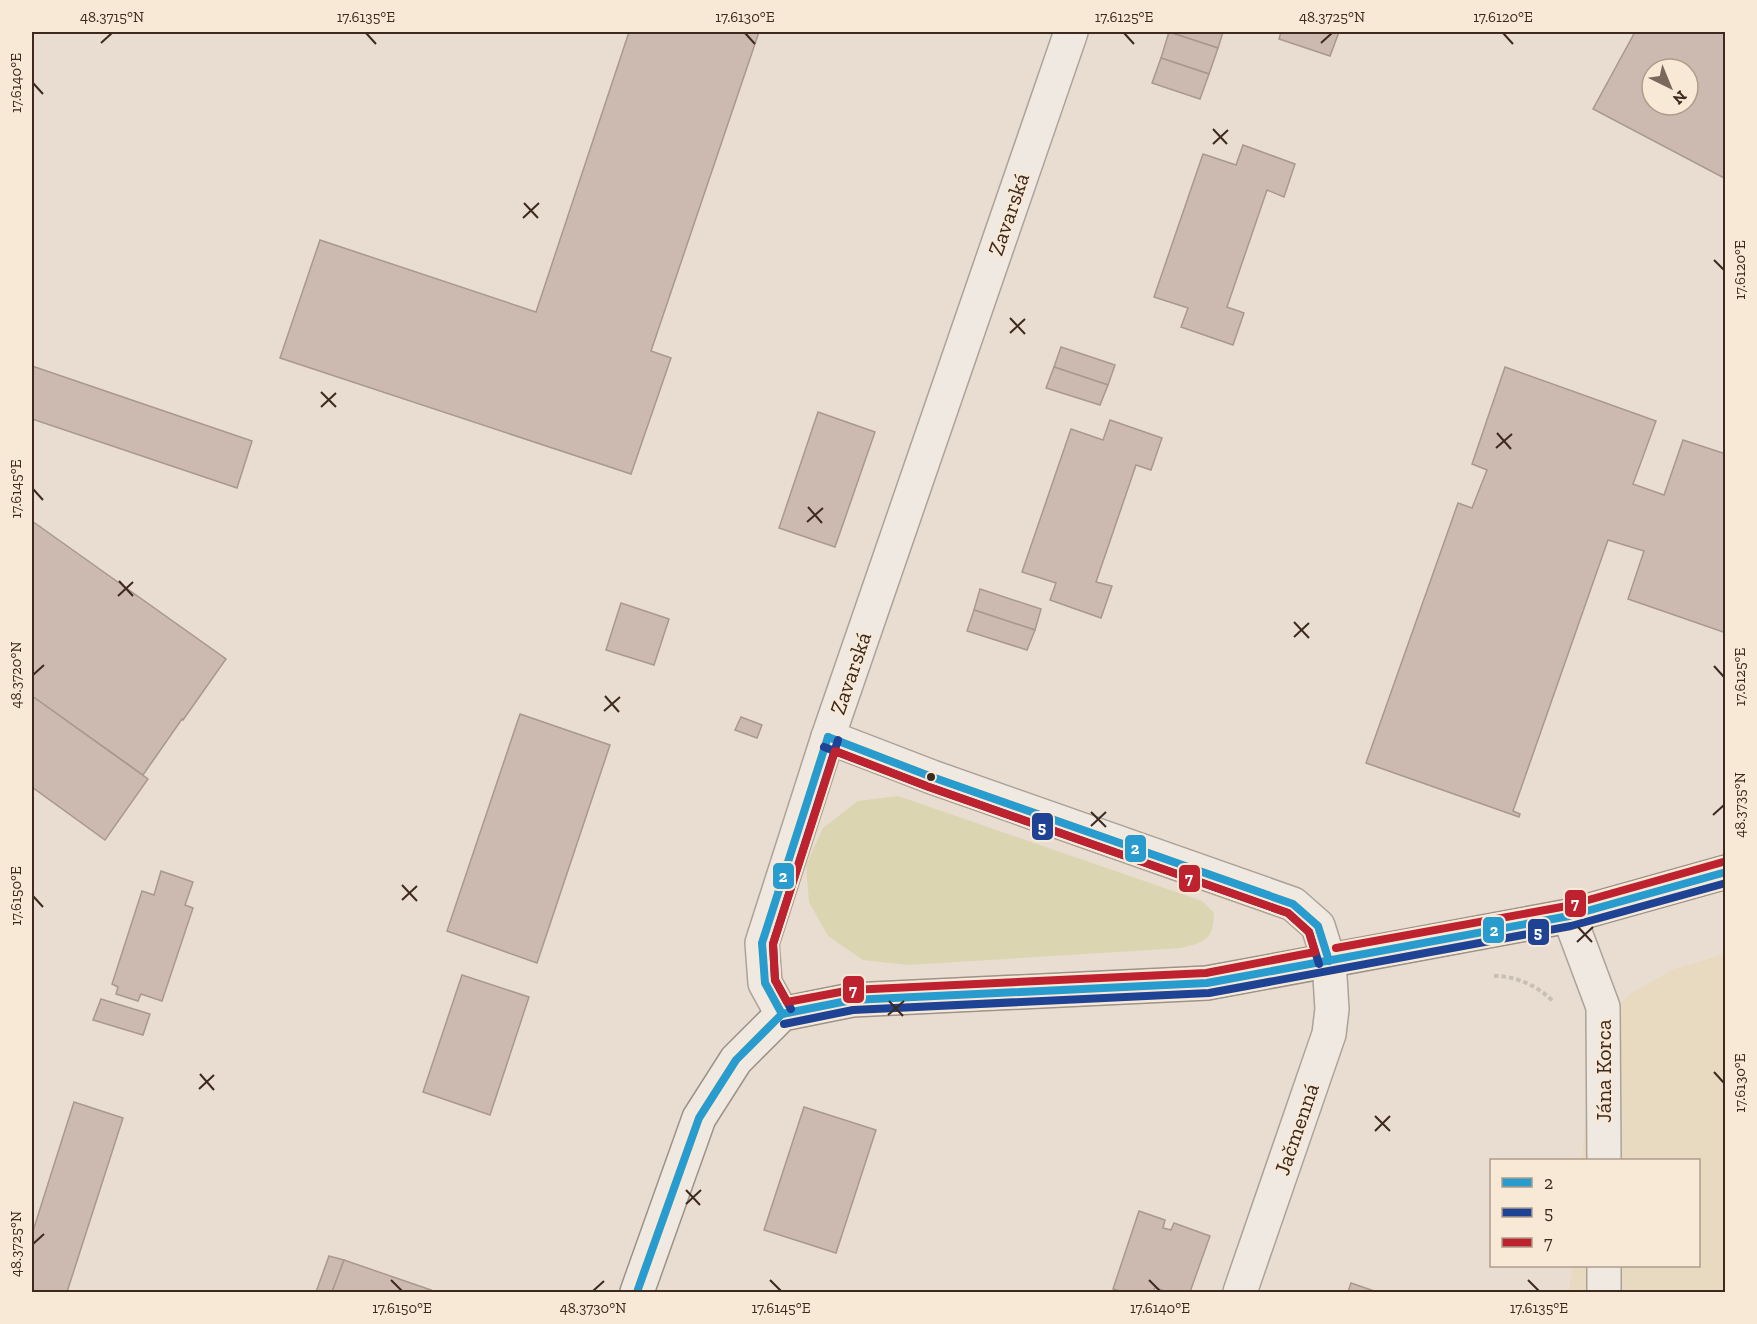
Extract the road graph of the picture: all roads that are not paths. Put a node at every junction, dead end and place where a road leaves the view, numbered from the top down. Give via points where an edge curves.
1 (1071, 32) edge
2 (828, 737) junction
3 (1725, 872) edge
4 (1569, 916) junction
5 (1329, 961) junction
6 (782, 1014) junction
7 (1604, 1159) edge
8 (1604, 1267) edge
9 (637, 1293) edge
10 (1240, 1293) edge
11 (1604, 1293) edge

1 - 2 street, Zavarská
2 - 5 street, Jačmenná via 1293,904 1318,926
2 - 6 street, Zavarská via 762,943 765,983
3 - 4 street
4 - 5 street
4 - 7 street, Jána Korca via 1603,1007
5 - 6 street via 1207,983 852,1000
5 - 10 street, Jačmenná via 1329,1034
6 - 9 street via 736,1060 699,1118
8 - 11 street

